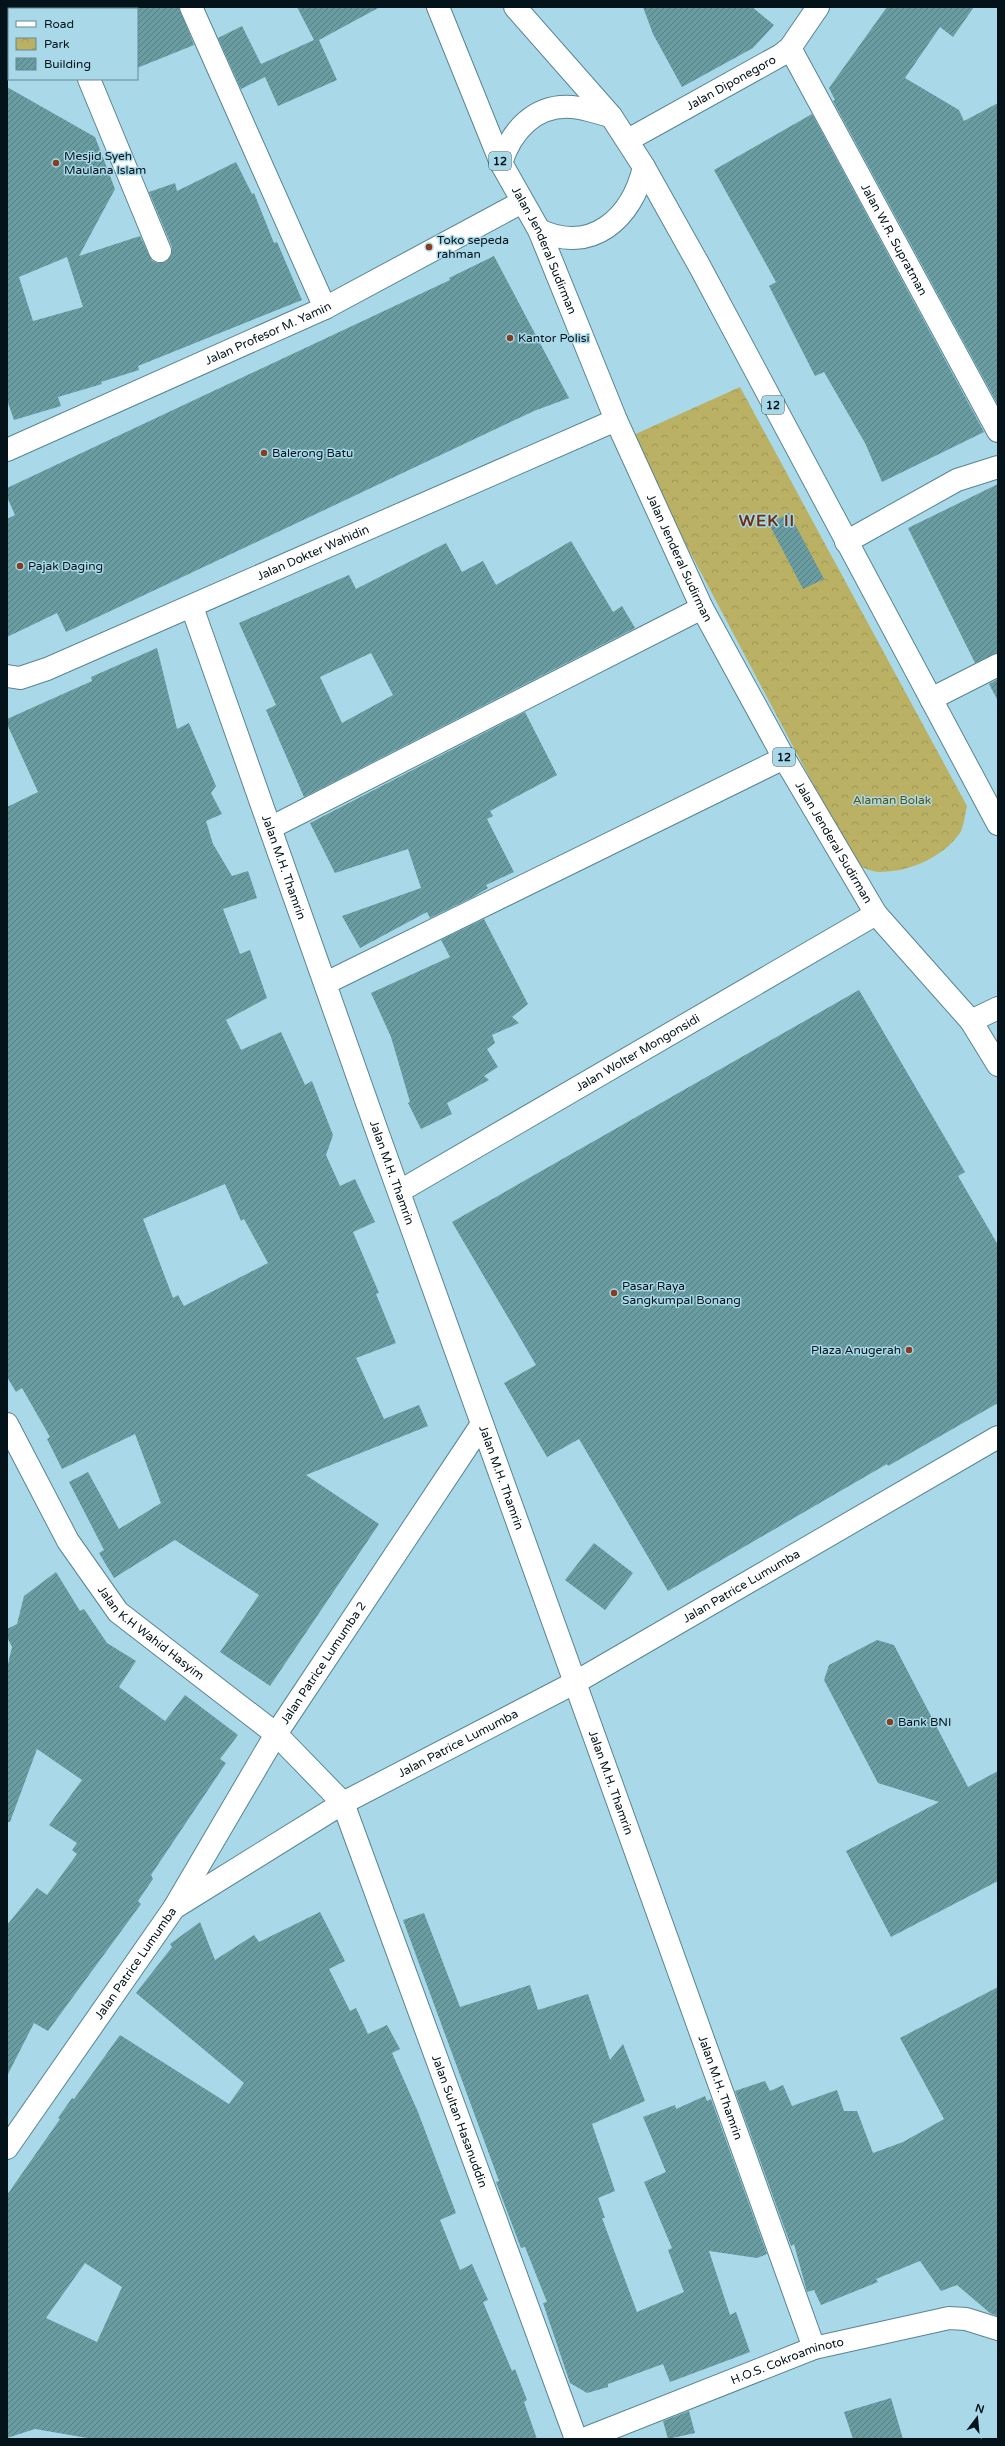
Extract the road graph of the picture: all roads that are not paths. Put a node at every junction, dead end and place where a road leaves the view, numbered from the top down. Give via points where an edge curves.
1 (191, 7) edge
2 (438, 7) edge
3 (515, 7) edge
4 (818, 7) edge
5 (790, 48) junction
6 (89, 80) edge
7 (611, 116) junction
8 (628, 140) junction
9 (501, 163) junction
10 (644, 167) junction
11 (522, 202) junction
12 (539, 230) junction
13 (160, 250) dead end
14 (325, 308) junction
15 (616, 420) junction
16 (998, 431) edge
17 (7, 450) edge
18 (998, 467) edge
19 (846, 542) junction
20 (192, 607) junction
21 (702, 608) junction
22 (998, 665) edge
23 (7, 676) edge
24 (931, 699) junction
25 (784, 758) junction
26 (998, 824) edge
27 (270, 828) junction
28 (876, 914) junction
29 (326, 983) junction
30 (998, 1008) edge
31 (971, 1021) junction
32 (998, 1065) edge
33 (400, 1191) junction
34 (7, 1424) edge
35 (482, 1424) junction
36 (998, 1437) edge
37 (576, 1682) junction
38 (276, 1734) junction
39 (343, 1804) junction
40 (174, 1908) junction
41 (7, 2148) edge
42 (998, 2329) edge
43 (814, 2348) junction
44 (576, 2439) edge
45 (584, 2439) edge

1 - 14 main road
2 - 9 main road, Jalan Jenderal Sudirman / 12
3 - 7 main road, 12
4 - 5 main road, Jalan Diponegoro
5 - 8 main road, Jalan Diponegoro via 728,86
5 - 16 main road, Jalan W.R. Supratman
6 - 13 main road
7 - 8 main road, 12
7 - 9 main road via 562,106 540,113 528,120 510,139
8 - 10 main road, 12
9 - 11 main road, Jalan Jenderal Sudirman / 12
10 - 12 main road via 642,178 626,210 618,220 604,229 573,240 562,239
10 - 19 main road, 12
11 - 12 main road, Jalan Jenderal Sudirman / 12
11 - 14 main road, Jalan Profesor M. Yamin
12 - 15 main road, Jalan Jenderal Sudirman / 12
14 - 17 main road, Jalan Profesor M. Yamin
15 - 20 main road, Jalan Dokter Wahidin
15 - 21 main road, Jalan Jenderal Sudirman / 12
18 - 19 main road via 957,480
19 - 24 main road, 12
20 - 23 main road, Jalan Dokter Wahidin via 47,669 20,678
20 - 27 main road, Jalan M.H. Thamrin
21 - 25 main road, Jalan Jenderal Sudirman / 12
21 - 27 main road
22 - 24 main road
24 - 26 main road, 12
25 - 28 main road, Jalan Jenderal Sudirman / 12
25 - 29 main road
27 - 29 main road, Jalan M.H. Thamrin
28 - 31 main road, Jalan Jenderal Sudirman / 12
28 - 33 main road, Jalan Wolter Mongonsidi
29 - 33 main road, Jalan M.H. Thamrin
30 - 31 main road
31 - 32 main road, Jalan Jenderal Sudirman / 12
33 - 35 main road, Jalan M.H. Thamrin
34 - 38 main road, Jalan K.H Wahid Hasyim via 65,1534 118,1612
35 - 37 main road, Jalan M.H. Thamrin
35 - 38 main road, Jalan Patrice Lumumba 2
36 - 37 main road, Jalan Patrice Lumumba
37 - 39 main road, Jalan Patrice Lumumba
37 - 43 main road, Jalan M.H. Thamrin
38 - 39 main road, Jalan K.H Wahid Hasyim
38 - 40 main road, Jalan Patrice Lumumba 2
39 - 40 main road, Jalan Patrice Lumumba
39 - 44 main road, Jalan Sultan Hasanuddin
40 - 41 main road, Jalan Patrice Lumumba
42 - 43 main road, H.O.S. Cokroaminoto via 987,2323 949,2318
43 - 45 main road, H.O.S. Cokroaminoto

